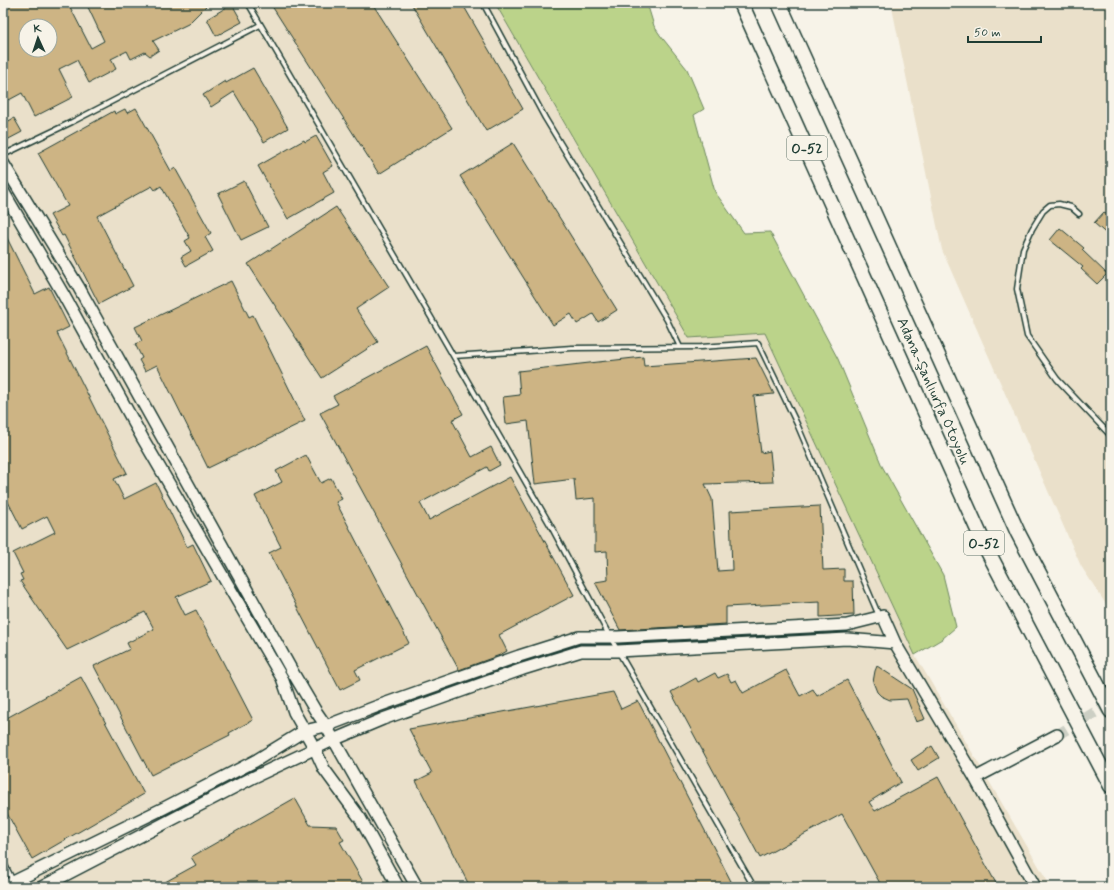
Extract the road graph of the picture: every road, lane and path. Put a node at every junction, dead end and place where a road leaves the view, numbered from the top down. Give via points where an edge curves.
1 (248, 3) edge
2 (483, 3) edge
3 (741, 3) edge
4 (779, 3) edge
5 (260, 25) junction
6 (3, 162) edge
7 (3, 191) edge
8 (1079, 214) dead end
9 (680, 347) junction
10 (454, 356) junction
11 (1111, 436) edge
12 (881, 616) junction
13 (610, 637) junction
14 (895, 643) junction
15 (618, 651) junction
16 (1111, 711) edge
17 (326, 726) junction
18 (304, 731) junction
19 (1057, 735) tunnel mouth
20 (334, 740) junction
21 (315, 749) junction
22 (975, 778) junction
23 (1111, 786) edge
24 (3, 861) edge
25 (15, 884) edge
26 (3, 887) edge
27 (42, 887) edge
28 (398, 887) edge
29 (417, 887) edge
30 (754, 887) edge
31 (1035, 887) edge

1 - 5 lane
2 - 9 lane via 545,118 667,320
3 - 23 highway, Adana-Şanlıurfa Otoyolu / O-52 via 986,548
4 - 16 highway, Adana-Şanlıurfa Otoyolu / O-52 via 1018,533
5 - 6 lane via 72,122
5 - 10 lane
6 - 17 street via 78,286 292,670
7 - 18 street via 282,678
8 - 11 lane via 1070,207 1059,204 1050,205 1043,211 1023,249 1017,289 1027,336 1057,379
9 - 10 lane via 572,348
9 - 12 lane via 758,343 797,424
10 - 13 lane via 552,528
12 - 13 street via 847,626
12 - 14 street
13 - 15 lane
13 - 17 street via 579,637 482,669
14 - 15 street via 847,639
14 - 22 street
15 - 20 street via 581,651 523,669 383,719
15 - 30 lane
17 - 18 street
17 - 20 street
18 - 21 street
18 - 25 street via 255,761
19 - 22 street
20 - 21 street
20 - 29 street
21 - 27 street via 252,778
21 - 28 street via 324,769 360,818
22 - 31 street
24 - 25 lane
25 - 26 street

